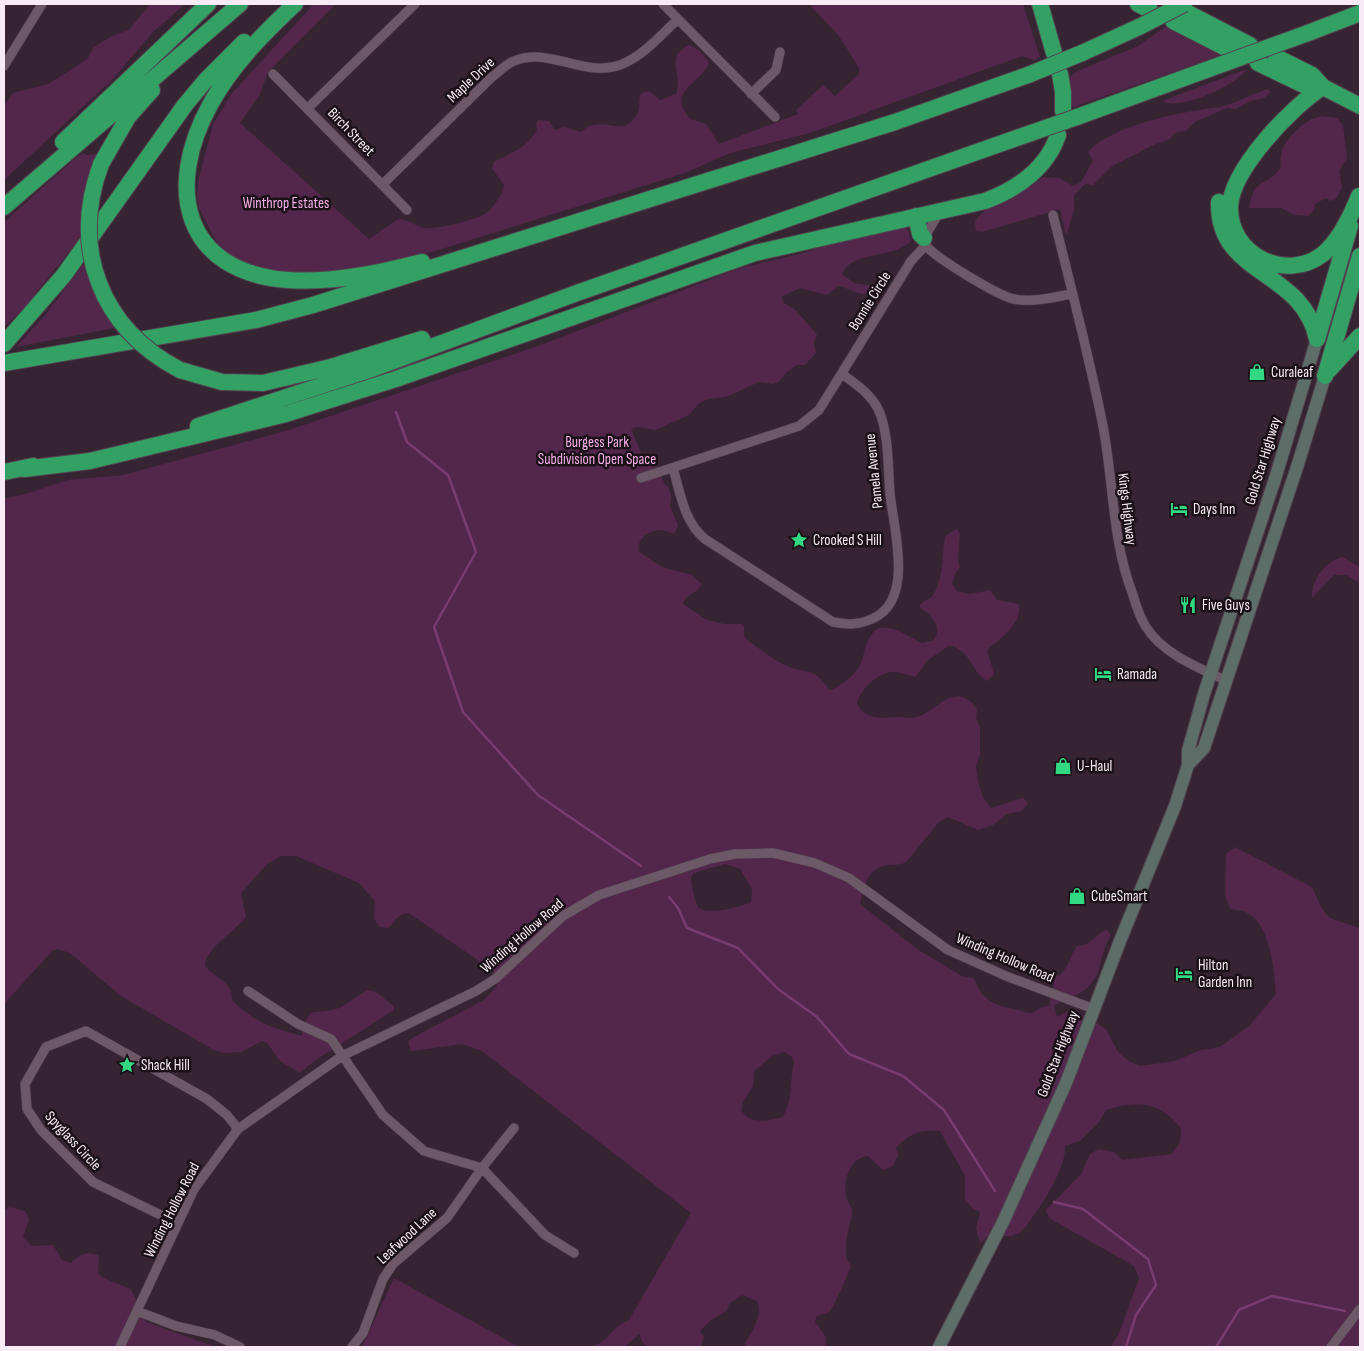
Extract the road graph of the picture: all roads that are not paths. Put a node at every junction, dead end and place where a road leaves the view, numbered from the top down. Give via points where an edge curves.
1 (42, 4) edge
2 (208, 4) edge
3 (283, 4) edge
4 (295, 4) edge
5 (415, 4) edge
6 (663, 4) edge
7 (1040, 4) edge
8 (238, 5) edge
9 (1186, 9) edge
10 (1360, 13) edge
11 (677, 20) junction
12 (1173, 21) dead end
13 (1250, 44) dead end
14 (1232, 51) dead end
15 (780, 52) dead end
16 (1054, 53) dead end
17 (1276, 57) dead end
18 (1258, 63) dead end
19 (4, 66) edge
20 (272, 74) dead end
21 (1060, 74) dead end
22 (1323, 87) junction
23 (750, 94) junction
24 (1360, 106) edge
25 (308, 108) junction
26 (1070, 114) junction
27 (774, 117) dead end
28 (1058, 135) dead end
29 (1264, 143) junction
30 (970, 154) junction
31 (383, 184) junction
32 (682, 189) junction
33 (1360, 195) edge
34 (4, 197) edge
35 (4, 207) edge
36 (407, 210) dead end
37 (941, 211) junction
38 (1053, 215) dead end
39 (916, 216) junction
40 (925, 242) junction
41 (1360, 256) edge
42 (1072, 294) junction
43 (1360, 336) edge
44 (1317, 339) junction
45 (8, 341) edge
46 (4, 363) edge
47 (842, 374) junction
48 (1325, 376) junction
49 (24, 468) junction
50 (673, 468) junction
51 (4, 472) edge
52 (641, 478) dead end
53 (1210, 673) junction
54 (1226, 681) junction
55 (1188, 764) junction
56 (248, 991) dead end
57 (1094, 1008) junction
58 (342, 1056) junction
59 (514, 1128) dead end
60 (238, 1129) junction
61 (482, 1168) junction
62 (177, 1223) junction
63 (574, 1253) dead end
64 (1360, 1309) edge
65 (138, 1311) junction
66 (120, 1347) edge
67 (240, 1347) edge
68 (352, 1347) edge
69 (939, 1347) edge
70 (1331, 1347) edge

1 - 19 street
2 - 34 highway
3 - 45 highway via 185,105 64,276
4 - 32 highway via 230,73 210,105 189,159 186,197 192,223 211,249 238,267 288,280 357,276 416,263 561,219
5 - 25 street
6 - 11 street
7 - 16 highway
8 - 30 highway, bridge via 139,104 116,134 93,188 88,221 91,257 101,289 114,314 154,355 180,370 215,381 253,384 330,367 436,334 820,201
8 - 35 highway
9 - 13 highway
9 - 32 highway, bridge via 952,103
10 - 26 highway, bridge via 1206,70
11 - 23 street
11 - 31 street, Maple Drive via 640,53 618,66 585,68 537,56 512,61
12 - 14 highway
15 - 23 street via 776,70
17 - 22 highway via 1314,76
18 - 22 highway via 1308,87
20 - 25 street, Birch Street
21 - 26 highway
22 - 24 highway
22 - 29 highway via 1302,102
23 - 27 street
25 - 31 street, Birch Street
26 - 30 highway, bridge via 1031,133
28 - 37 highway via 1045,159 1018,185 985,201
29 - 33 highway via 1237,180 1230,206 1238,238 1260,259 1287,266 1321,255 1339,234
29 - 44 highway via 1240,160 1225,180 1220,202 1222,227 1240,257 1299,301 1310,318
30 - 49 highway via 256,408 155,438
31 - 36 street, Birch Street
32 - 46 highway via 286,313
33 - 44 highway
37 - 39 highway
37 - 40 street
38 - 42 street, Kings Highway
39 - 40 highway
39 - 49 highway via 714,265 396,379 286,414 90,461
40 - 42 street via 956,267 1014,299
40 - 47 street, Bonnie Circle
41 - 48 highway
42 - 53 street, Kings Highway via 1102,423 1115,527 1126,578 1146,626 1154,637 1172,652
43 - 48 highway
44 - 53 main road, Gold Star Highway via 1275,479
47 - 50 street via 819,410 799,426
47 - 50 street, Pamela Avenue via 870,397 883,421 899,580 890,606 877,616 862,624 833,622 704,539 688,517
48 - 54 main road, Gold Star Highway
49 - 51 highway
50 - 52 street
53 - 54 street, Kings Highway
53 - 55 main road, Gold Star Highway via 1188,751
54 - 55 main road, Gold Star Highway via 1204,748
55 - 57 main road, Gold Star Highway via 1175,806
56 - 58 street via 298,1024 331,1039
57 - 58 street, Winding Hollow Road via 948,950 849,878 815,863 773,854 735,854 710,858 599,895 563,916 495,979
57 - 69 main road, Gold Star Highway via 1066,1083 1024,1178
58 - 60 street, Winding Hollow Road
58 - 61 street via 383,1116 424,1151
59 - 61 street, Leafwood Lane
60 - 62 street, Winding Hollow Road via 194,1189
60 - 62 street, Spyglass Circle via 207,1099 86,1031 46,1047 25,1084 27,1109 41,1130 93,1182
61 - 63 street via 545,1235
61 - 68 street, Leafwood Lane via 447,1218 393,1264 382,1279 363,1333
62 - 65 street, Winding Hollow Road
64 - 70 street
65 - 66 street, Winding Hollow Road
65 - 67 street

